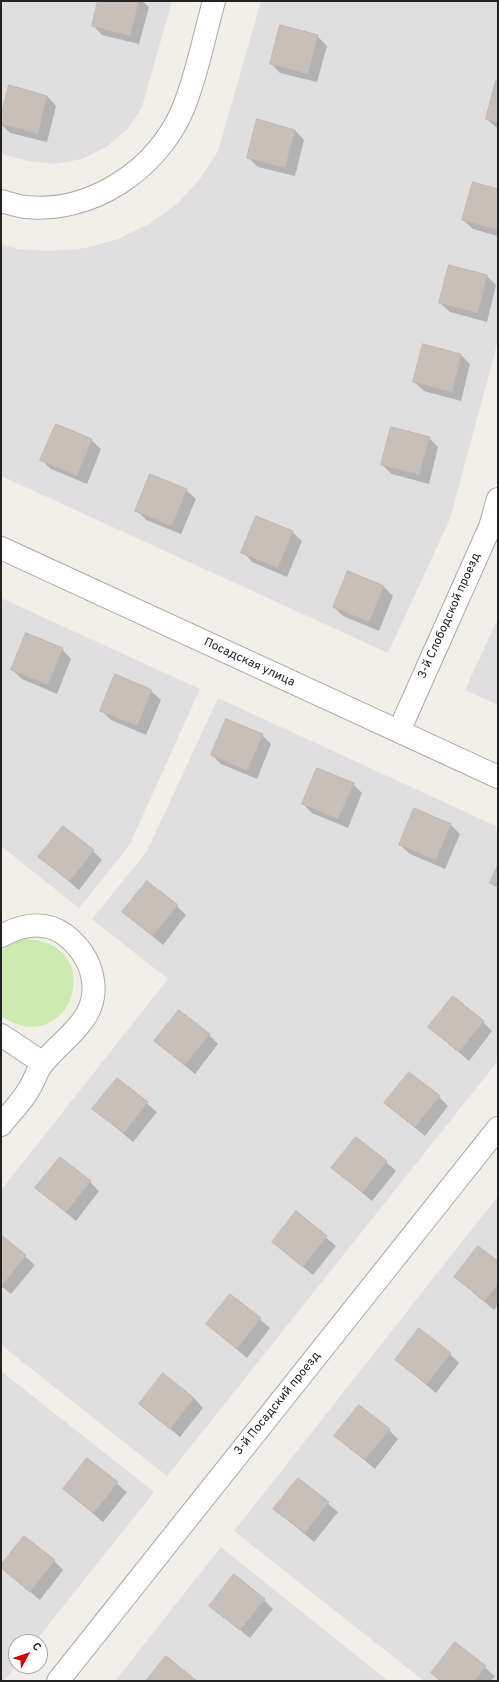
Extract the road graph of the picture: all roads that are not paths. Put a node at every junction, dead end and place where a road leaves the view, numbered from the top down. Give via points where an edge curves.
1 (214, 1) edge
2 (1, 201) edge
3 (498, 499) edge
4 (1, 548) edge
5 (399, 732) junction
6 (498, 777) edge
7 (1, 936) edge
8 (1, 1035) edge
9 (43, 1063) junction
10 (1, 1125) edge
11 (498, 1128) edge
12 (58, 1681) edge

1 - 2 street via 183,109 170,134 152,157 131,176 81,201 53,206 24,207
3 - 5 street, 3-й Слободской проезд via 490,527
4 - 5 street, Посадская улица
5 - 6 street, Посадская улица
7 - 9 street via 15,928 38,924 59,931 77,944 88,960 94,980 92,1003 81,1024
8 - 9 street
9 - 10 street via 29,1090
11 - 12 street, 3-й Посадский проезд

